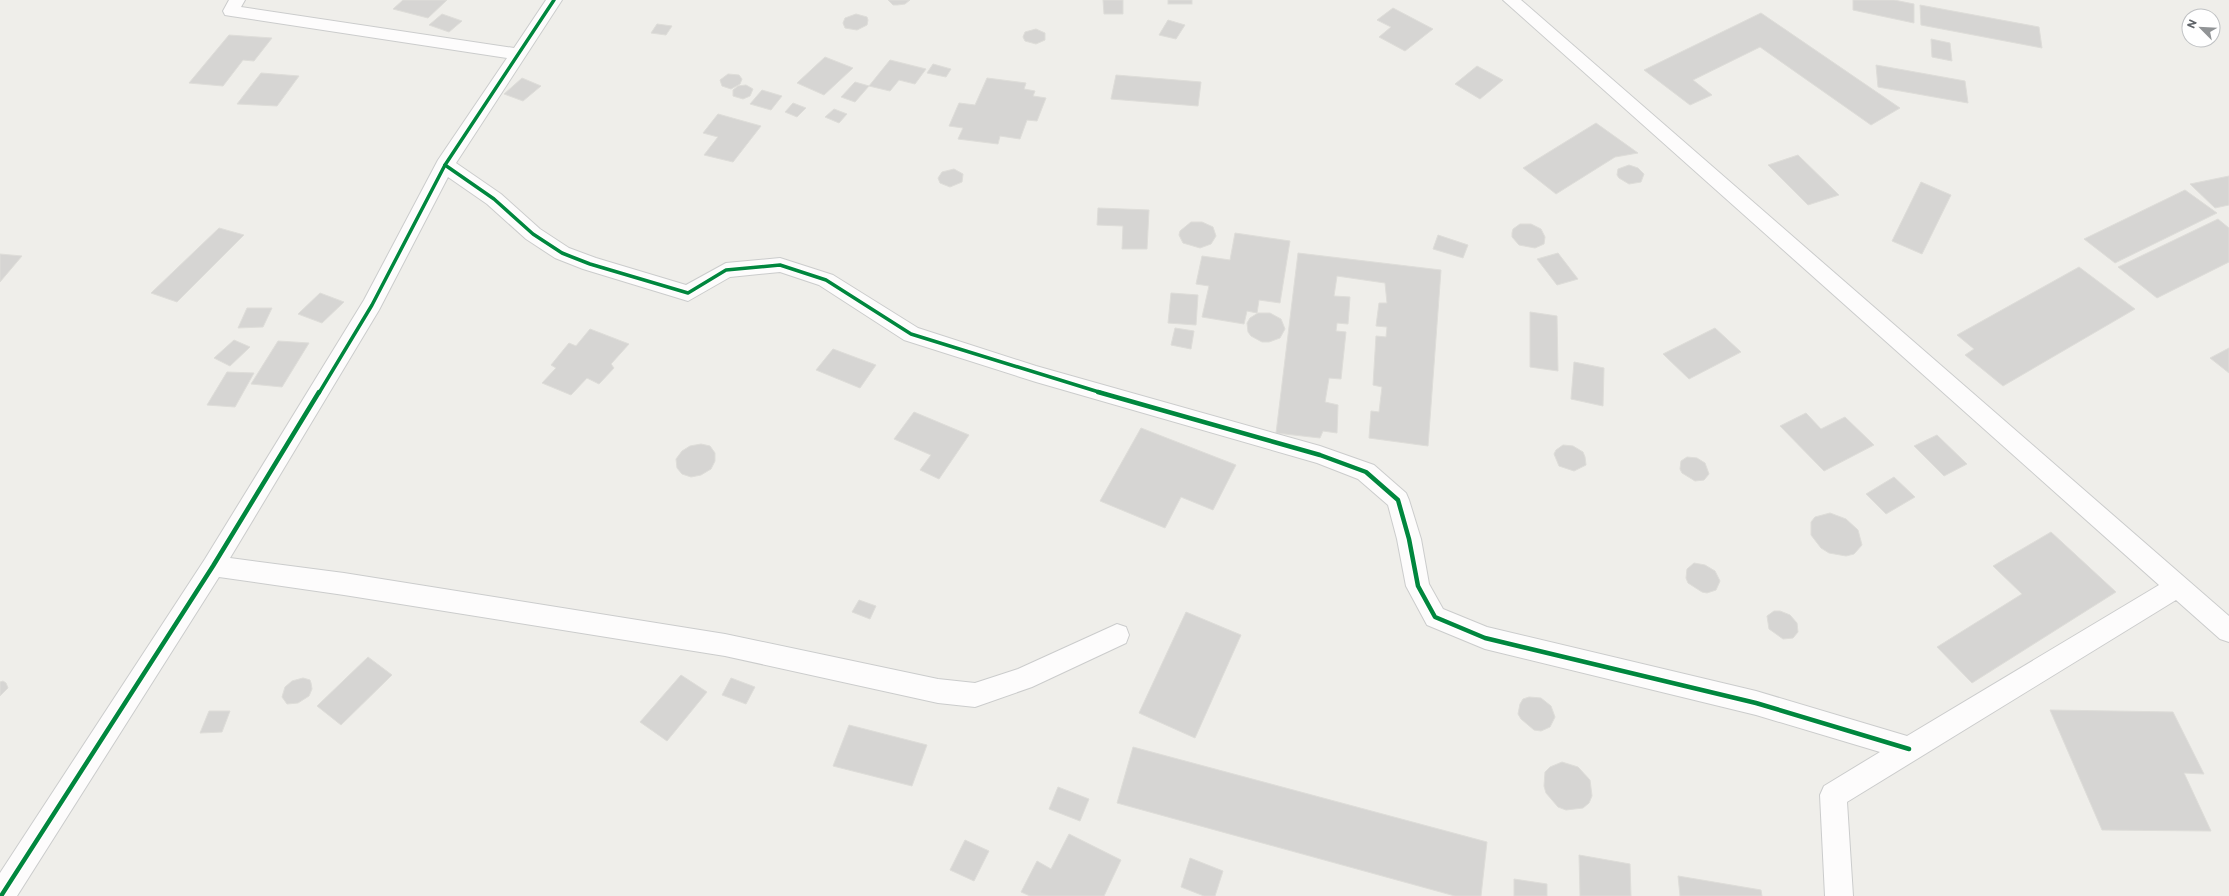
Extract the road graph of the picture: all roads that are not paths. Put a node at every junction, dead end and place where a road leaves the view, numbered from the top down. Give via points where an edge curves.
1 (237, 0) edge
2 (554, 0) edge
3 (1511, 0) edge
4 (518, 54) junction
5 (445, 165) junction
6 (213, 566) junction
7 (2178, 586) junction
8 (2229, 631) edge
9 (1117, 635) dead end
10 (1909, 749) junction
11 (1, 896) edge
12 (1839, 896) edge

1 - 4 street via 231,11
2 - 4 street
3 - 7 street
4 - 5 street
5 - 6 street via 372,305
5 - 10 street via 494,199 533,234 555,249 590,264 688,292 726,270 780,265 826,280 911,334 1036,374 1320,455 1366,472 1398,500 1418,586 1435,617 1485,638 1756,703
6 - 9 street via 344,584 725,645 938,691 975,695 1023,679
6 - 11 street
7 - 8 street
7 - 10 street
10 - 12 street via 1833,795

